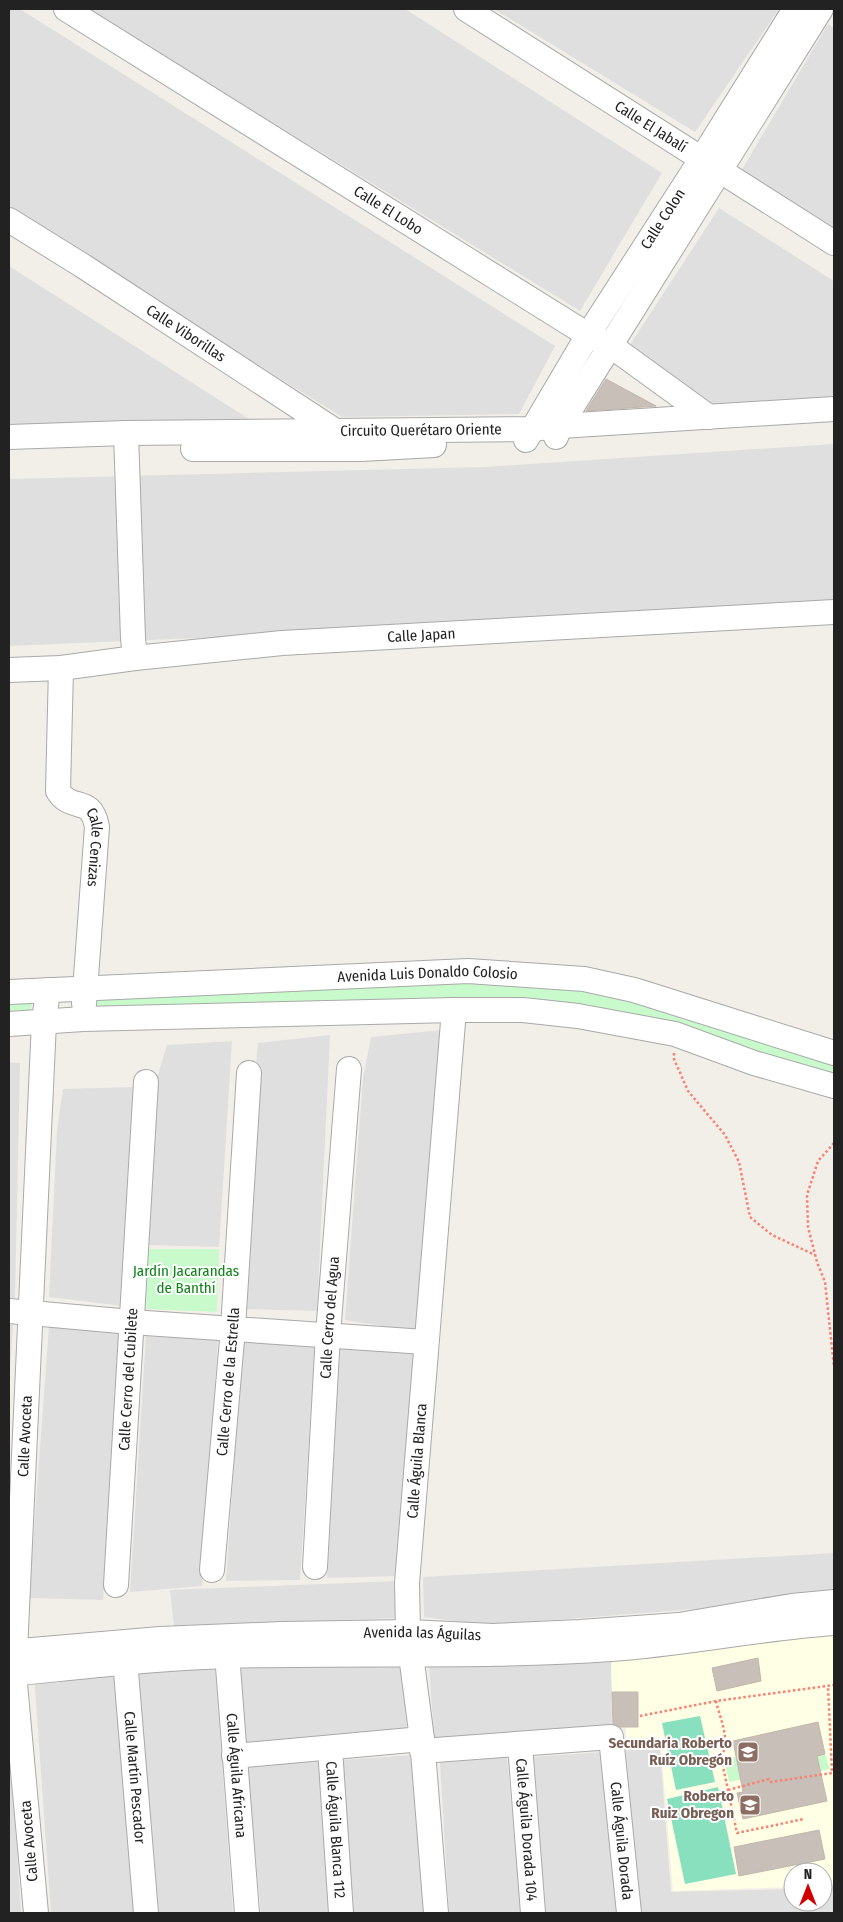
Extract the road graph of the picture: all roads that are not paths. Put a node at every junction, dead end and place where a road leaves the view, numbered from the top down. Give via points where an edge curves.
1 (66, 9) edge
2 (466, 9) edge
3 (795, 9) edge
4 (821, 9) edge
5 (711, 165) junction
6 (9, 220) edge
7 (834, 243) edge
8 (588, 335) junction
9 (611, 346) junction
10 (834, 409) edge
11 (709, 416) junction
12 (834, 424) edge
13 (336, 431) junction
14 (558, 433) junction
15 (528, 435) junction
16 (9, 437) edge
17 (361, 449) junction
18 (126, 451) junction
19 (9, 453) edge
20 (834, 612) edge
21 (134, 648) junction
22 (62, 668) junction
23 (9, 670) edge
24 (84, 989) junction
25 (48, 990) junction
26 (9, 992) edge
27 (454, 1010) junction
28 (83, 1019) junction
29 (44, 1022) junction
30 (9, 1024) edge
31 (834, 1053) edge
32 (349, 1069) dead end
33 (249, 1073) dead end
34 (146, 1082) dead end
35 (834, 1086) edge
36 (19, 1312) edge
37 (131, 1322) junction
38 (233, 1328) junction
39 (328, 1334) junction
40 (425, 1342) junction
41 (315, 1567) dead end
42 (212, 1570) dead end
43 (116, 1585) dead end
44 (834, 1602) edge
45 (834, 1623) edge
46 (721, 1627) junction
47 (410, 1643) junction
48 (226, 1646) junction
49 (124, 1652) junction
50 (12, 1663) edge
51 (611, 1738) joint
52 (422, 1745) junction
53 (520, 1745) junction
54 (330, 1748) junction
55 (234, 1756) junction
56 (36, 1913) edge
57 (146, 1913) edge
58 (247, 1913) edge
59 (341, 1913) edge
60 (436, 1913) edge
61 (533, 1913) edge
62 (630, 1913) edge

1 - 8 street, Calle El Lobo
2 - 5 street, Calle El Jabalí
3 - 5 street, Calle Colon
4 - 5 street, Calle Colon
5 - 7 street, Calle El Jabalí
5 - 8 street, Calle Colon
5 - 9 street, Calle Colon
6 - 13 street, Calle Viborillas
8 - 9 street, Calle El Lobo
8 - 15 street, Calle Colon
9 - 11 street, Calle El Lobo
9 - 14 street, Calle Colon
10 - 11 street, Circuito Querétaro Oriente
11 - 14 street, Circuito Querétaro Oriente
12 - 14 street, Circuito Querétaro Oriente
13 - 15 street, Circuito Querétaro Oriente
13 - 17 street, Calle Viborillas
13 - 18 street, Circuito Querétaro Oriente
14 - 15 street, Circuito Querétaro Oriente
15 - 17 street, Circuito Querétaro Oriente
16 - 18 street, Circuito Querétaro Oriente
17 - 18 street, Circuito Querétaro Oriente
18 - 19 street, Circuito Querétaro Oriente
18 - 21 street
20 - 21 street, Calle Japan via 282,643
21 - 22 street, Calle Japan
22 - 23 street, Calle Japan
22 - 24 street, Calle Cenizas via 58,791 64,800 89,808 95,815 97,827
24 - 25 street, Avenida Luis Donaldo Colosio
24 - 28 street, Calle Cenizas
24 - 31 street, Avenida Luis Donaldo Colosio via 468,971 584,979 634,990
25 - 26 street, Avenida Luis Donaldo Colosio
25 - 29 street, Calle Avoceta
27 - 28 street
27 - 35 street via 523,1010 578,1016 675,1034 754,1063
27 - 40 street, Calle Águila Blanca
28 - 29 street
29 - 30 street
29 - 36 street, Calle Avoceta
32 - 39 street, Calle Cerro del Agua
33 - 38 street, Calle Cerro de la Estrella
34 - 37 street, Calle Cerro del Cubilete
36 - 37 street
36 - 50 street, Calle Avoceta
37 - 38 street
37 - 43 street, Calle Cerro del Cubilete
38 - 39 street
38 - 42 street, Calle Cerro de la Estrella
39 - 40 street
39 - 41 street, Calle Cerro del Agua
40 - 47 street, Calle Águila Blanca via 406,1583
44 - 46 street, Avenida las Águilas via 792,1606
45 - 46 street, Avenida las Águilas
46 - 47 street, Avenida las Águilas via 679,1625
47 - 48 street, Avenida las Águilas
47 - 52 street, Calle Águila Blanca
48 - 49 street, Avenida las Águilas
48 - 55 street, Calle Águila Africana
49 - 50 street, Avenida las Águilas
49 - 57 street, Calle Martín Pescador
50 - 56 street, Calle Avoceta
51 - 53 street, Calle Águila Dorada 104
51 - 62 street, Calle Águila Dorada
52 - 53 street, Calle Águila Dorada 104
52 - 54 street, Calle Águila Blanca 112
52 - 60 street, Calle Águila Blanca
53 - 61 street, Calle Águila Dorada 104
54 - 55 street, Calle Águila Blanca 112
54 - 59 street, Calle Águila Blanca 112
55 - 58 street, Calle Águila Africana

